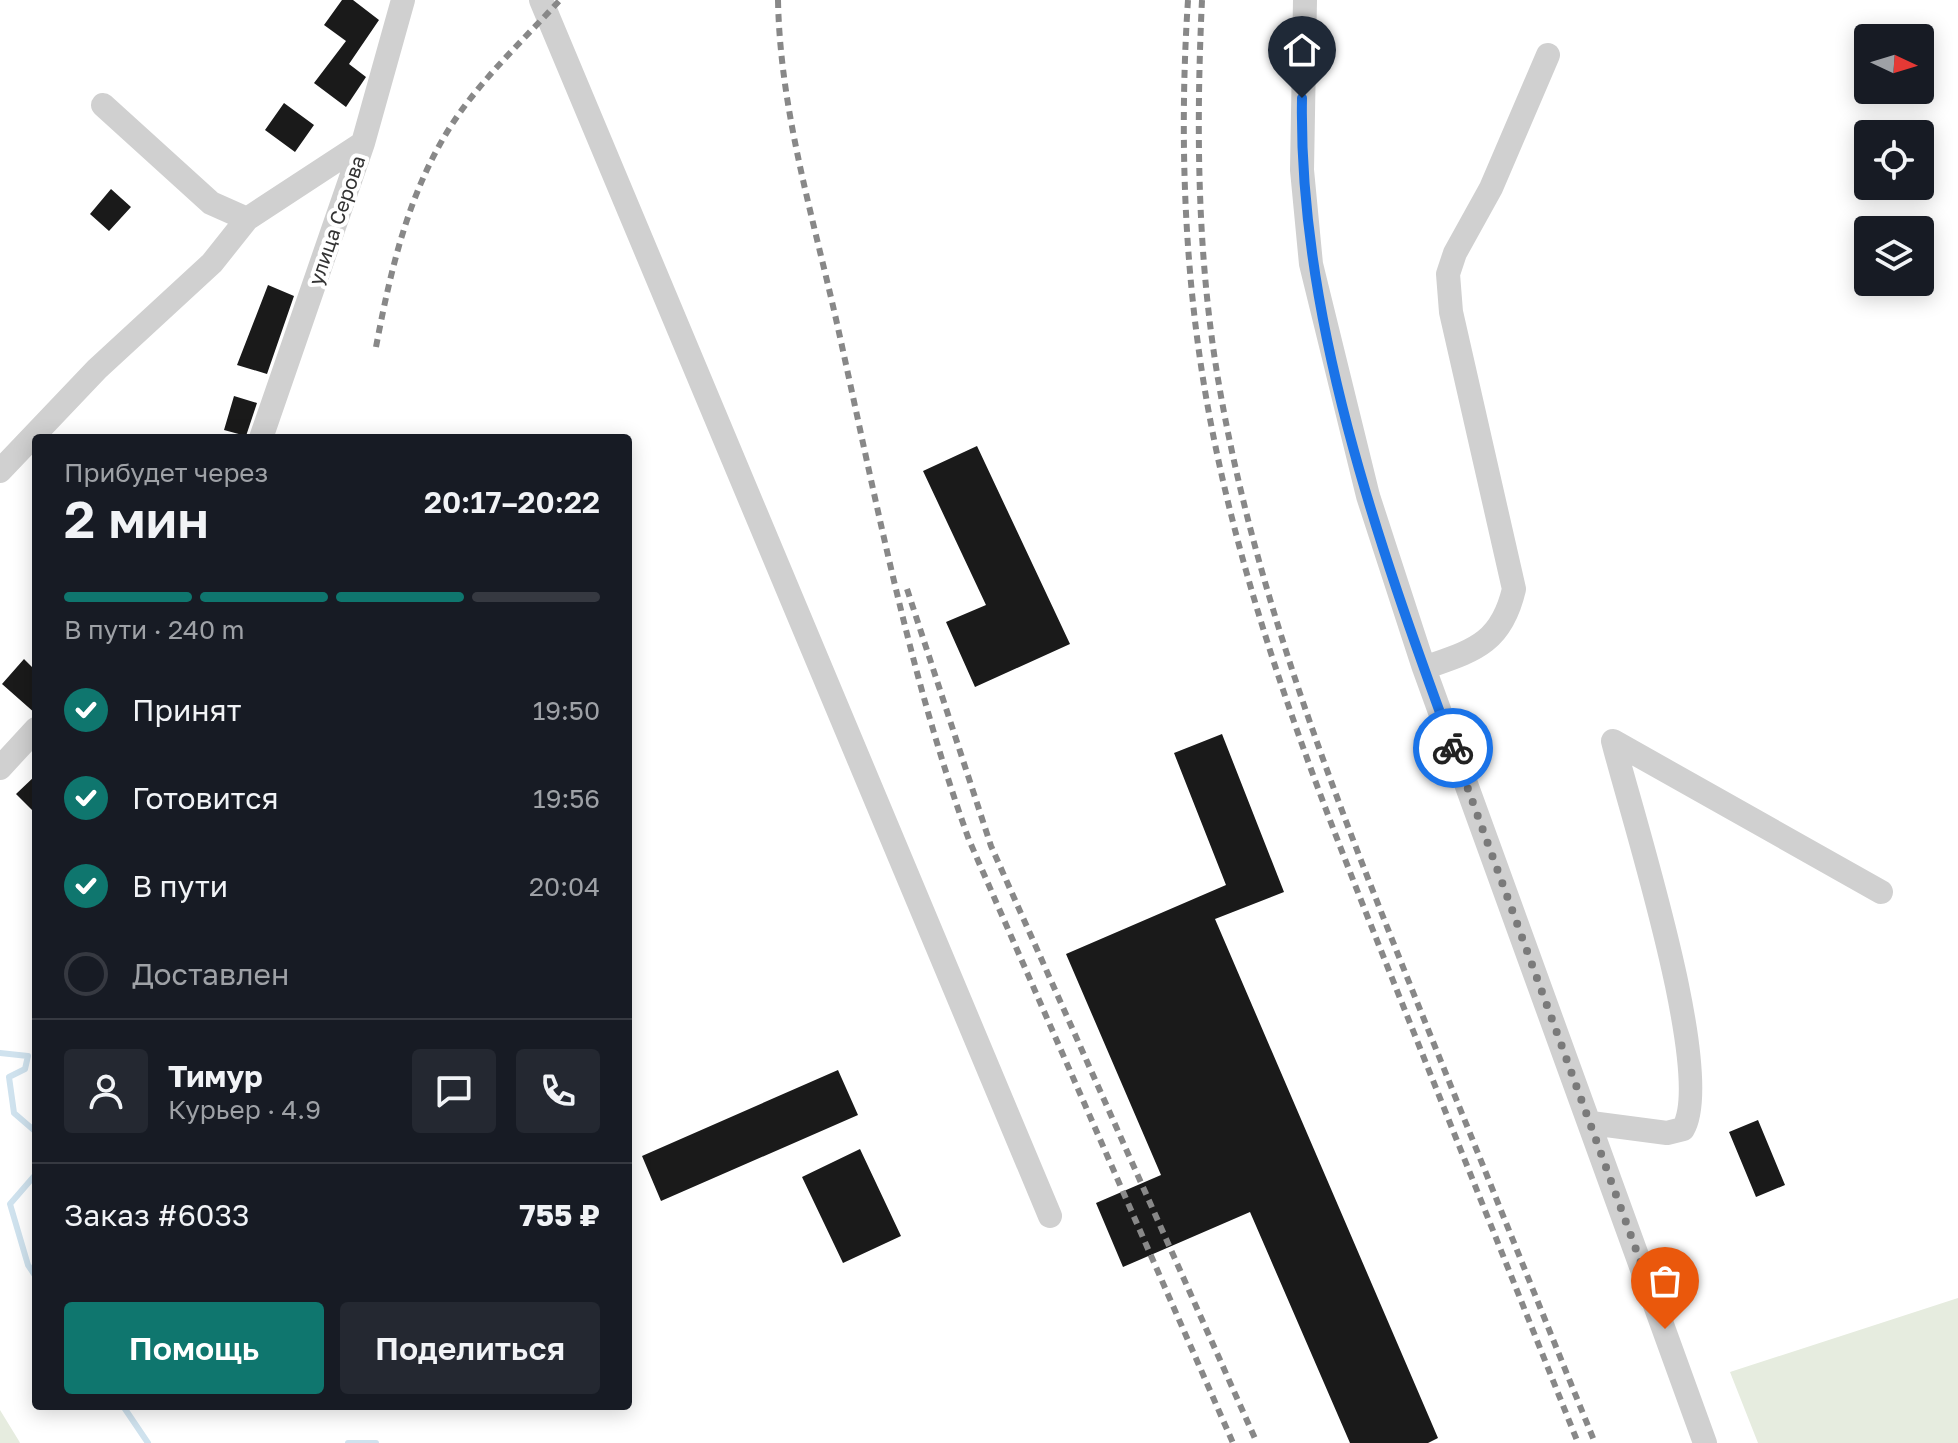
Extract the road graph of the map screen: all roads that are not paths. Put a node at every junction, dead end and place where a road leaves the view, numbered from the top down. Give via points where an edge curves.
1 (403, 0) edge
2 (541, 0) edge
3 (1305, 0) edge
4 (1548, 55) dead end
5 (103, 105) dead end
6 (363, 143) junction
7 (247, 219) junction
8 (35, 434) edge
9 (262, 434) edge
10 (32, 437) edge
11 (0, 471) edge
12 (1424, 668) junction
13 (32, 733) edge
14 (0, 768) edge
15 (1881, 892) dead end
16 (1591, 1123) junction
17 (1050, 1216) dead end
18 (1705, 1443) edge

1 - 6 street, улица Серова
2 - 17 street
3 - 12 street via 1302,170 1311,264 1368,496
4 - 12 street via 1448,274 1451,312 1514,589 1505,617 1490,639
5 - 7 street via 211,203
6 - 7 street
6 - 9 street, улица Серова
7 - 8 street via 212,263
10 - 11 street
12 - 16 street
13 - 14 street
15 - 16 street via 1613,741 1684,1012 1693,1091 1691,1117 1683,1129 1667,1133
16 - 18 street

